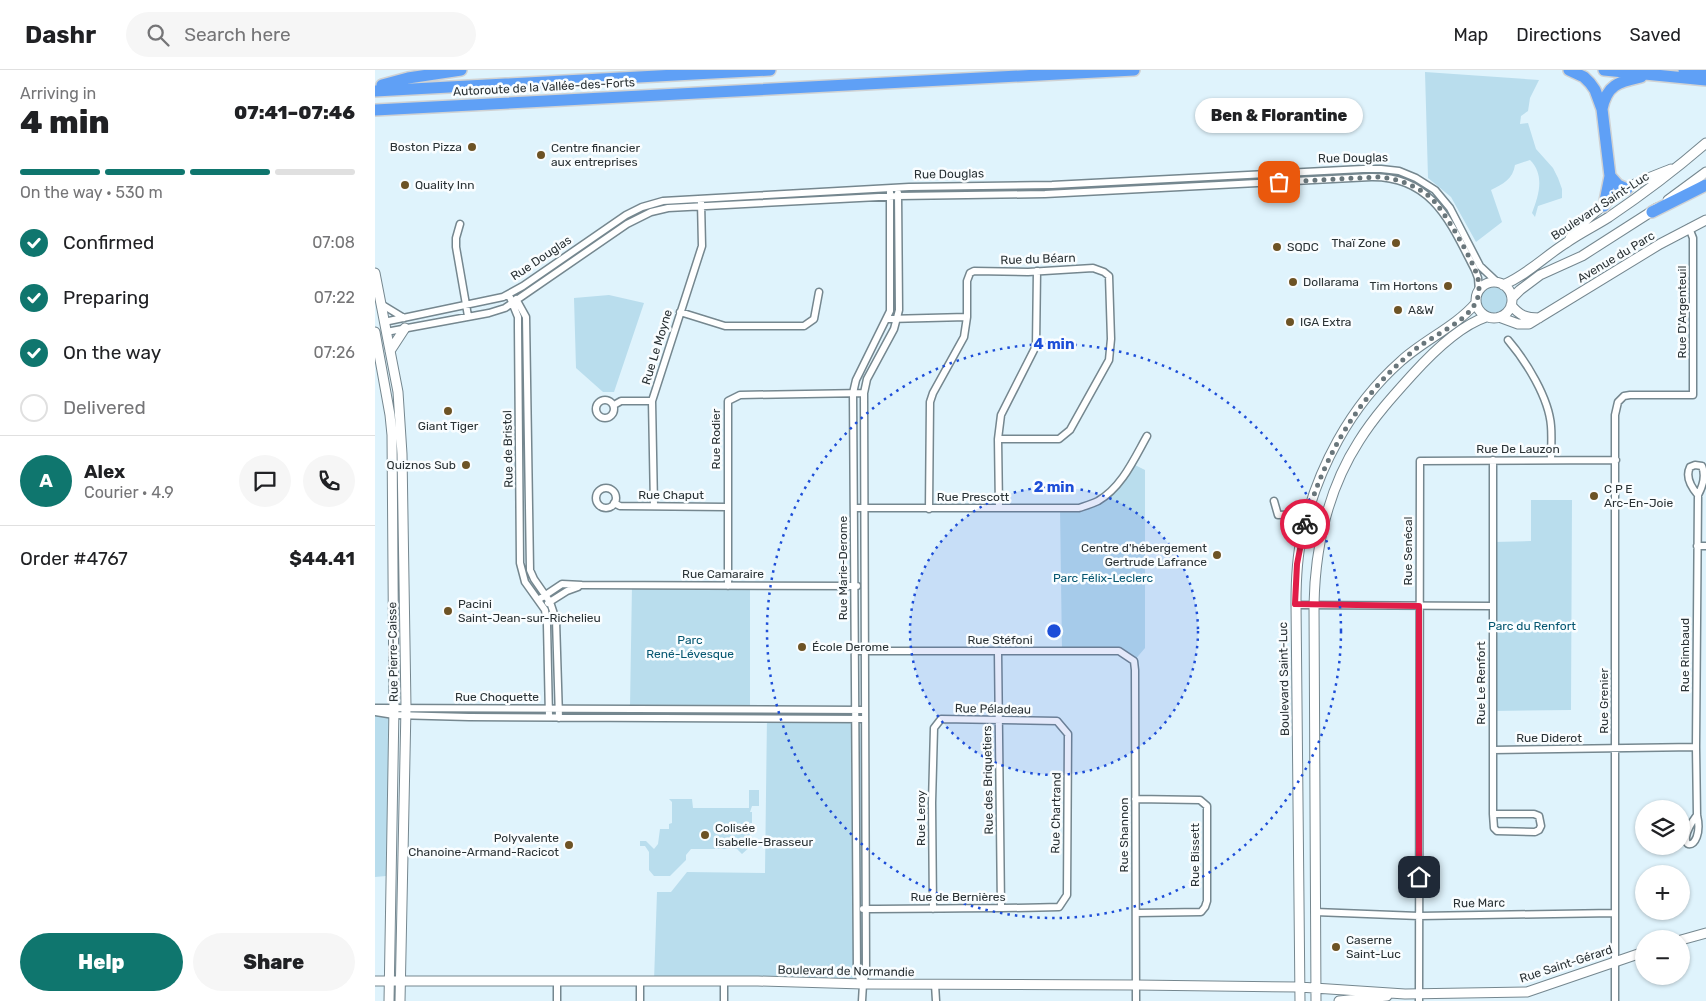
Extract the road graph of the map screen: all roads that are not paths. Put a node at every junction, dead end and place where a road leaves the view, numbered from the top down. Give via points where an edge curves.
1 (461, 70) edge
2 (770, 70) edge
3 (1134, 70) edge
4 (1569, 70) edge
5 (1604, 70) edge
6 (1684, 70) edge
7 (1706, 71) edge
8 (1649, 75) junction
9 (1706, 80) edge
10 (375, 86) edge
11 (375, 91) edge
12 (1602, 109) junction
13 (375, 111) edge
14 (1706, 142) edge
15 (1679, 167) junction
16 (1706, 172) edge
17 (1610, 176) junction
18 (1706, 185) edge
19 (890, 188) junction
20 (898, 188) junction
21 (1627, 189) junction
22 (890, 196) junction
23 (898, 196) junction
24 (701, 198) junction
25 (701, 206) junction
26 (1605, 206) junction
27 (1652, 212) junction
28 (1706, 220) edge
29 (460, 224) dead end
30 (1689, 228) junction
31 (1567, 242) junction
32 (1037, 271) junction
33 (375, 273) edge
34 (1500, 284) junction
35 (1479, 291) junction
36 (819, 292) dead end
37 (511, 293) junction
38 (515, 302) junction
39 (1512, 302) junction
40 (1476, 303) junction
41 (381, 304) junction
42 (466, 306) junction
43 (680, 312) junction
44 (468, 316) junction
45 (967, 317) junction
46 (1486, 317) junction
47 (1499, 317) junction
48 (404, 318) junction
49 (898, 318) junction
50 (1539, 318) junction
51 (888, 319) junction
52 (380, 323) edge
53 (405, 328) junction
54 (386, 332) junction
55 (375, 334) edge
56 (1508, 340) dead end
57 (390, 351) junction
58 (853, 393) junction
59 (864, 393) junction
60 (652, 401) junction
61 (519, 402) junction
62 (1618, 402) joint
63 (528, 403) junction
64 (614, 405) dead end
65 (1147, 436) dead end
66 (998, 439) junction
67 (1420, 460) joint
68 (1493, 460) junction
69 (1551, 460) junction
70 (1615, 460) junction
71 (1698, 494) dead end
72 (528, 495) junction
73 (520, 496) junction
74 (1274, 501) dead end
75 (614, 503) dead end
76 (654, 506) junction
77 (727, 507) junction
78 (854, 508) junction
79 (929, 508) junction
80 (999, 508) junction
81 (864, 509) junction
82 (1307, 514) junction
83 (1697, 546) junction
84 (1706, 546) edge
85 (582, 585) junction
86 (728, 586) junction
87 (854, 586) junction
88 (865, 586) junction
89 (546, 594) junction
90 (538, 600) junction
91 (550, 602) junction
92 (1295, 604) junction
93 (1313, 605) junction
94 (542, 606) junction
95 (1419, 606) junction
96 (1492, 606) junction
97 (855, 651) junction
98 (865, 651) junction
99 (998, 652) junction
100 (1135, 670) joint
101 (375, 708) edge
102 (549, 708) junction
103 (558, 708) junction
104 (619, 708) junction
105 (714, 709) junction
106 (855, 710) junction
107 (865, 710) junction
108 (394, 711) junction
109 (406, 711) junction
110 (375, 712) edge
111 (549, 717) junction
112 (559, 718) junction
113 (619, 718) junction
114 (714, 718) junction
115 (855, 718) junction
116 (865, 719) junction
117 (999, 720) junction
118 (1057, 721) joint
119 (934, 728) joint
120 (1696, 747) junction
121 (1616, 749) junction
122 (1493, 750) junction
123 (1135, 799) junction
124 (1493, 814) junction
125 (1697, 815) junction
126 (1705, 830) dead end
127 (392, 832) junction
128 (403, 833) junction
129 (1699, 846) dead end
130 (391, 874) junction
131 (403, 875) junction
132 (1059, 907) joint
133 (1001, 908) junction
134 (856, 909) junction
135 (866, 909) junction
136 (933, 909) junction
137 (390, 911) junction
138 (402, 912) junction
139 (1315, 912) junction
140 (1136, 913) junction
141 (1614, 913) junction
142 (1419, 916) junction
143 (1706, 933) edge
144 (389, 936) junction
145 (401, 936) junction
146 (1690, 937) edge
147 (1635, 955) edge
148 (1614, 961) junction
149 (375, 981) edge
150 (389, 982) junction
151 (400, 982) junction
152 (557, 982) junction
153 (640, 982) junction
154 (723, 982) junction
155 (863, 984) junction
156 (935, 984) junction
157 (1136, 985) junction
158 (1299, 987) junction
159 (1316, 988) junction
160 (1405, 994) junction
161 (1419, 997) edge
162 (389, 1001) edge
163 (400, 1001) edge
164 (557, 1001) edge
165 (640, 1001) edge
166 (724, 1001) edge
167 (862, 1001) edge
168 (936, 1001) edge
169 (1136, 1001) edge
170 (1300, 1001) edge
171 (1316, 1001) edge
172 (1339, 1001) edge
173 (1615, 1001) edge

1 - 10 highway
2 - 11 highway, Autoroute de la Vallée-des-Forts
3 - 13 highway, Autoroute de la Vallée-des-Forts
4 - 12 highway via 1590,83
5 - 8 highway
6 - 7 highway
8 - 9 highway
8 - 12 highway via 1613,87 1605,96
12 - 17 highway
14 - 15 street, Boulevard Saint-Luc
15 - 21 street
15 - 31 street, Boulevard Saint-Luc
16 - 27 street
17 - 21 highway
17 - 26 highway
18 - 27 highway
19 - 20 street, Rue Douglas
19 - 22 street, Rue Marie-Derome
19 - 24 street, Rue Douglas
20 - 23 street, Rue Marie-Derome
20 - 34 street, Rue Douglas via 1052,185 1388,169 1414,177 1439,194 1450,208 1480,266
21 - 26 street
22 - 23 street, Rue Douglas
22 - 25 street, Rue Douglas
22 - 51 street, Rue Marie-Derome via 891,311
23 - 35 street, Rue Douglas via 1045,194 1388,178 1415,187 1439,206 1477,274
23 - 49 street, Rue Marie-Derome
24 - 25 street, Rue Le Moyne
24 - 37 street, Rue Douglas via 663,201 637,209
25 - 38 street, Rue Douglas via 663,209 639,217
25 - 43 street, Rue Le Moyne via 702,246
26 - 31 street via 1577,228
27 - 39 street via 1582,256 1540,274 1519,290
28 - 30 street, Avenue du Parc
29 - 42 street via 456,248
30 - 50 street, Avenue du Parc
30 - 62 street, Rue D'Argenteuil via 1693,238 1693,395 1630,395
31 - 34 street, Boulevard Saint-Luc via 1521,275
32 - 45 street, Rue du Béarn via 970,273
32 - 66 street via 1036,346 1001,414
32 - 66 street, Rue du Béarn via 1093,268 1109,276 1109,360 1065,436 1049,440
33 - 41 street, Rue Pierre-Caisse
34 - 35 street via 1487,285
34 - 39 street via 1509,290
35 - 40 street
36 - 43 street via 814,319 804,326 725,326
37 - 38 street, Rue de Bristol
37 - 42 street, Rue Douglas via 497,300
38 - 44 street, Rue Douglas via 497,311
38 - 61 street, Rue de Bristol
38 - 63 street, Rue de Bristol via 526,317
39 - 47 street via 1505,314
39 - 50 street via 1518,314
40 - 46 street
40 - 82 street, Boulevard Saint-Luc via 1460,319 1412,352 1374,388 1335,446
41 - 48 street
41 - 52 street, Rue Pierre-Caisse
42 - 44 street
42 - 48 street, Rue Douglas
43 - 60 street, Rue Le Moyne
44 - 53 street, Rue Douglas
45 - 49 street
45 - 79 street, Rue du Béarn via 964,337 930,402
46 - 47 street
46 - 93 street via 1470,324 1426,359 1378,414 1352,453 1327,511 1317,555
47 - 50 street, Avenue du Parc via 1522,325
48 - 52 street, Rue Douglas
49 - 51 street
49 - 59 street, Rue Marie-Derome via 867,378
51 - 58 street, Rue Marie-Derome via 856,380
52 - 54 street, Rue Pierre-Caisse
53 - 54 street, Rue Douglas
53 - 57 street
54 - 55 street, Rue Douglas
54 - 57 street, Rue Pierre-Caisse
55 - 108 street, Rue Pierre-Caisse via 392,435
56 - 69 street via 1544,396 1551,424
57 - 109 street, Rue Pierre-Caisse via 398,392 402,454
58 - 59 street, Rue Rodier
58 - 77 street, Rue Rodier via 740,395 728,401
58 - 78 street, Rue Marie-Derome
59 - 81 street, Rue Marie-Derome
60 - 64 street via 621,401
60 - 76 street, Rue Le Moyne
61 - 63 street, Rue de Bristol
61 - 73 street, Rue de Bristol
62 - 70 street, Rue Grenier
63 - 72 street, Rue de Bristol
65 - 80 street, Rue Prescott via 1123,476 1097,501 1079,508
66 - 80 street
67 - 68 street, Rue De Lauzon
67 - 95 street, Rue Senécal
68 - 69 street, Rue De Lauzon
68 - 96 street, Rue Le Renfort
69 - 70 street, Rue De Lauzon
70 - 121 street, Rue Grenier
71 - 83 street, Rue Rimbaud
72 - 73 street, Rue de Bristol
72 - 89 street, Rue de Bristol via 530,570
73 - 90 street, Rue de Bristol via 521,573
74 - 82 street via 1278,515
75 - 76 street, Rue Chaput via 620,506
76 - 77 street, Rue Chaput
77 - 86 street, Rue Rodier
78 - 81 street, Rue Prescott
78 - 87 street, Rue Marie-Derome
79 - 80 street, Rue Prescott
79 - 81 street, Rue Prescott
81 - 88 street, Rue Marie-Derome
82 - 92 street, Boulevard Saint-Luc via 1297,564
83 - 84 street
83 - 120 street, Rue Rimbaud
85 - 86 street, Rue Camaraire
85 - 89 street, Rue Camaraire via 562,584
85 - 91 street, Rue Camaraire
86 - 87 street, Rue Camaraire
87 - 88 street, Rue Camaraire
87 - 97 street, Rue Marie-Derome
88 - 98 street, Rue Marie-Derome
89 - 90 street, Rue Camaraire
89 - 91 street, Rue de Bristol
90 - 94 street, Rue de Bristol
91 - 94 street, Rue Camaraire
91 - 103 street, Rue de Bristol via 558,635
92 - 93 street
92 - 158 street, Boulevard Saint-Luc
93 - 95 street
93 - 139 street
94 - 102 street, Rue de Bristol via 547,625
95 - 96 street
95 - 142 street, Rue Senécal
96 - 122 street, Rue Le Renfort
97 - 98 street, Rue Stéfoni
97 - 106 street, Rue Marie-Derome
98 - 99 street, Rue Stéfoni
98 - 107 street, Rue Marie-Derome
99 - 100 street, Rue Stéfoni via 1119,652 1134,661
99 - 117 street, Rue des Briquetiers
100 - 123 street, Rue Shannon
101 - 108 street, Rue Choquette
102 - 103 street, Rue Choquette
102 - 109 street, Rue Choquette
102 - 111 street, Rue de Bristol
103 - 104 street, Rue Choquette
103 - 112 street, Rue de Bristol
104 - 105 street, Rue Choquette
104 - 113 street
105 - 106 street, Rue Choquette
105 - 114 street
106 - 107 street, Rue Choquette
106 - 115 street, Rue Marie-Derome
107 - 116 street, Rue Marie-Derome
108 - 109 street, Rue Choquette
108 - 110 street, Rue Choquette
108 - 127 street, Rue Pierre-Caisse
109 - 111 street, Rue Choquette via 469,718
109 - 128 street, Rue Pierre-Caisse
111 - 112 street, Rue Choquette
112 - 113 street, Rue Choquette
113 - 114 street, Rue Choquette
114 - 115 street, Rue Choquette
115 - 116 street, Rue Choquette
115 - 134 street, Rue Marie-Derome
116 - 135 street, Rue Marie-Derome
117 - 118 street, Rue Péladeau
117 - 119 street, Rue Péladeau via 941,720
117 - 133 street, Rue des Briquetiers
118 - 132 street, Rue Chartrand via 1068,734 1067,896
119 - 136 street, Rue Leroy
120 - 121 street, Rue Diderot
120 - 125 street, Rue Rimbaud
121 - 122 street, Rue Diderot
121 - 141 street, Rue Grenier
122 - 124 street, Rue Le Renfort
123 - 140 street, Rue Shannon
123 - 140 street, Rue Bissett via 1200,800 1207,806 1205,907 1201,912
124 - 124 street, Rue Le Renfort via 1497,832 1535,832 1541,826 1539,816 1534,814
125 - 126 street, Rue Rimbaud
125 - 129 street, Rue Rimbaud via 1691,823 1689,837
127 - 128 street
127 - 130 street, Rue Pierre-Caisse
128 - 131 street, Rue Pierre-Caisse
130 - 131 street
130 - 137 street, Rue Pierre-Caisse
131 - 138 street, Rue Pierre-Caisse
132 - 133 street, Rue de Bernières
133 - 136 street, Rue de Bernières
134 - 135 street, Rue de Bernières
134 - 155 street, Rue Marie-Derome via 857,972
135 - 136 street, Rue de Bernières
135 - 155 street, Rue Marie-Derome via 867,972
137 - 138 street
137 - 144 street, Rue Pierre-Caisse
138 - 145 street, Rue Pierre-Caisse
139 - 142 street, Rue Marc
139 - 159 street
140 - 157 street, Rue Shannon
141 - 142 street, Rue Marc
141 - 148 street, Rue Grenier
142 - 161 street, Rue Senécal
143 - 146 street
144 - 145 street
144 - 150 street, Rue Pierre-Caisse
145 - 151 street, Rue Pierre-Caisse
147 - 148 street, Rue Saint-Gérard
148 - 161 street, Rue Saint-Gérard via 1527,992
148 - 173 street, Rue Grenier
149 - 150 street, Boulevard de Normandie
150 - 151 street, Boulevard de Normandie
150 - 162 street, Rue Pierre-Caisse
151 - 152 street, Boulevard de Normandie
151 - 163 street, Rue Pierre-Caisse
152 - 153 street, Boulevard de Normandie
152 - 164 street
153 - 154 street, Boulevard de Normandie
153 - 165 street
154 - 155 street, Boulevard de Normandie
154 - 166 street
155 - 156 street, Boulevard de Normandie
155 - 167 street, Rue Marie-Derome
156 - 157 street, Boulevard de Normandie
156 - 168 street
157 - 158 street, Boulevard de Normandie
157 - 169 street, Rue Shannon
158 - 159 street, Boulevard de Normandie
158 - 170 street, Boulevard Saint-Luc
159 - 160 street, Rue Saint-Gérard
159 - 171 street
160 - 161 street, Rue Saint-Gérard
160 - 172 street, Rue Saint-Gérard

